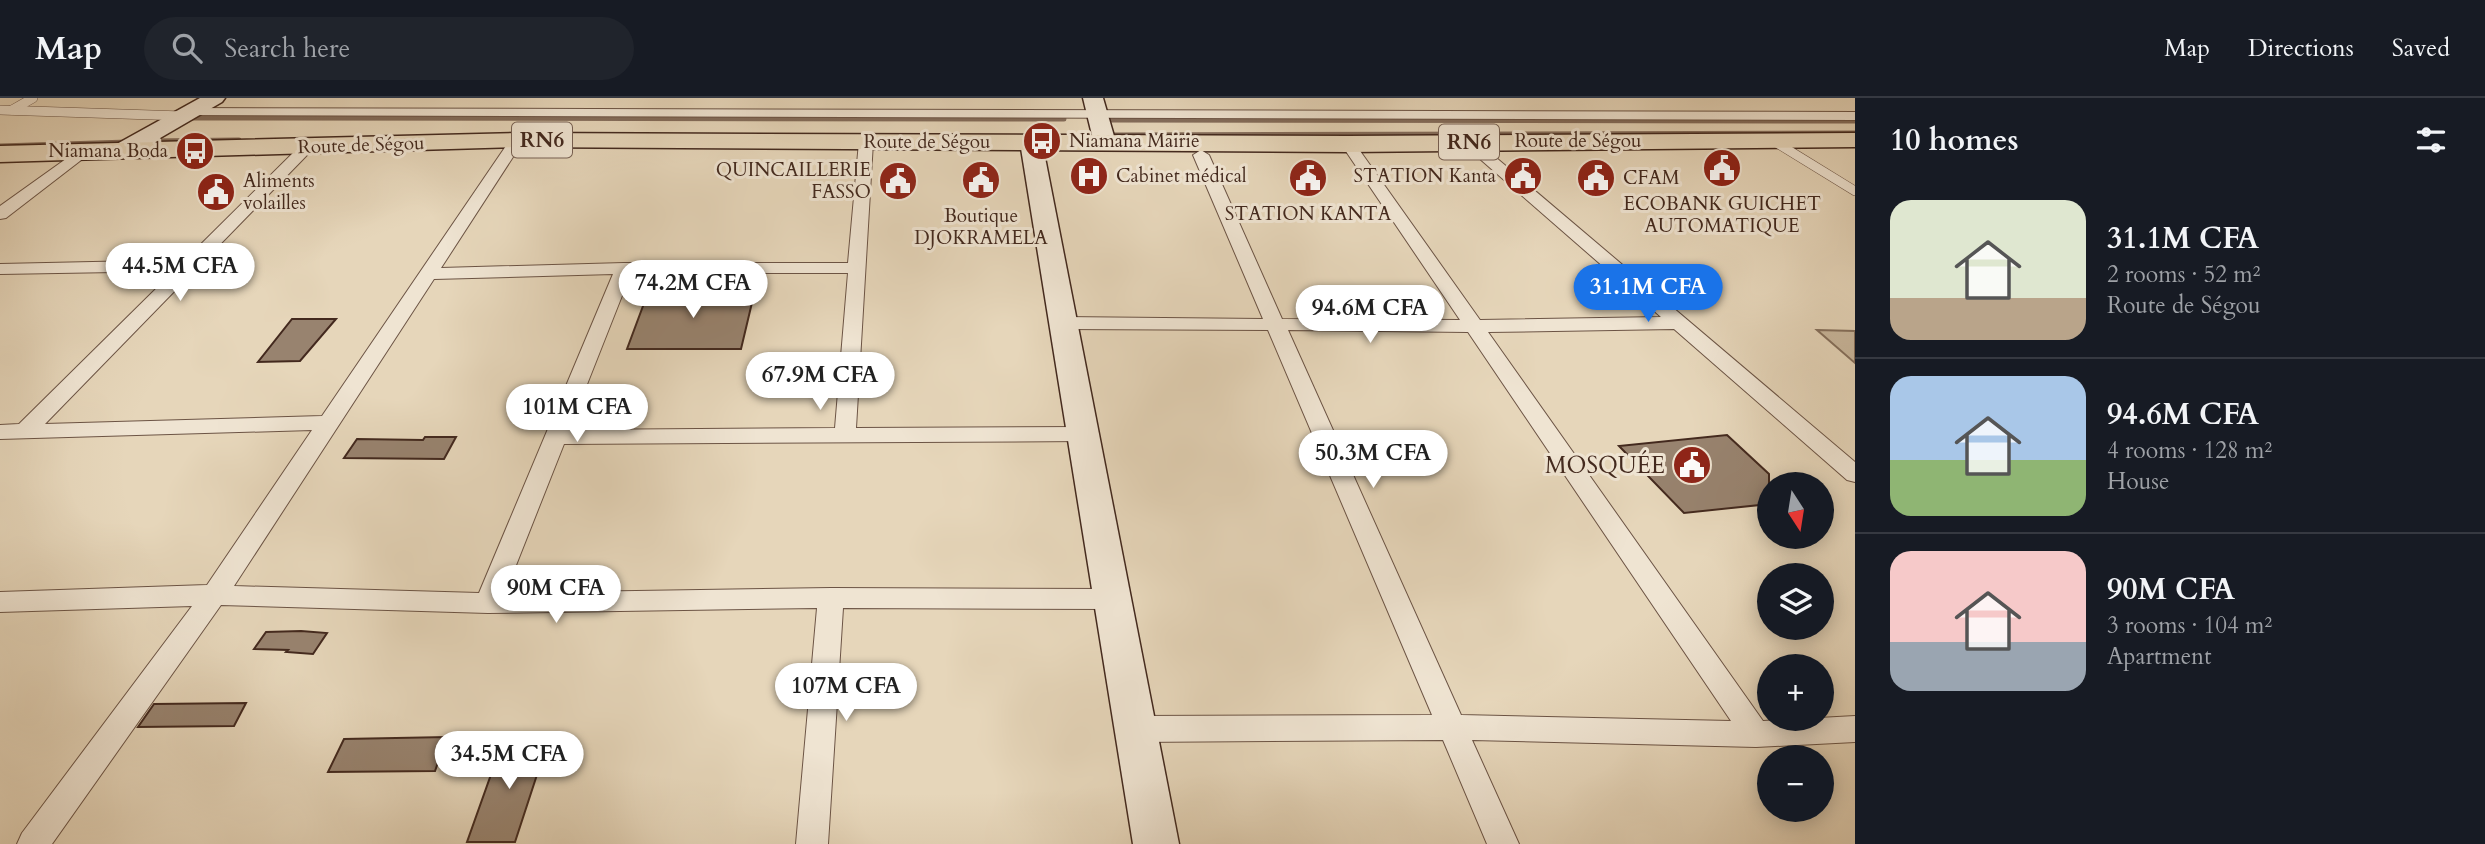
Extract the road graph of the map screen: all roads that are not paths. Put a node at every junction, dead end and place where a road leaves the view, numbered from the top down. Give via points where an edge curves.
1 (33, 98) edge
2 (215, 98) edge
3 (515, 98) edge
4 (855, 98) edge
5 (1444, 98) edge
6 (1085, 106) edge
7 (0, 110) edge
8 (12, 110) junction
9 (504, 113) junction
10 (853, 113) junction
11 (187, 114) junction
12 (1457, 114) junction
13 (1855, 116) edge
14 (517, 140) junction
15 (1772, 140) junction
16 (1855, 140) edge
17 (866, 142) junction
18 (1031, 142) junction
19 (1469, 142) junction
20 (1094, 143) junction
21 (1348, 144) junction
22 (307, 147) junction
23 (123, 150) junction
24 (84, 151) junction
25 (0, 154) edge
26 (1201, 155) dead end
27 (1855, 191) edge
28 (0, 214) edge
29 (190, 265) junction
30 (0, 268) edge
31 (624, 268) junction
32 (857, 268) junction
33 (426, 274) junction
34 (1063, 323) junction
35 (1275, 323) junction
36 (1677, 323) junction
37 (1474, 326) junction
38 (328, 423) junction
39 (0, 432) edge
40 (24, 432) junction
41 (845, 434) junction
42 (1084, 435) junction
43 (557, 437) junction
44 (1855, 474) edge
45 (214, 595) junction
46 (831, 598) junction
47 (1112, 599) junction
48 (0, 602) edge
49 (488, 603) junction
50 (1452, 727) junction
51 (1135, 729) junction
52 (1855, 729) edge
53 (1756, 734) junction
54 (33, 844) edge
55 (812, 844) edge
56 (1156, 844) edge
57 (1503, 844) edge

1 - 8 lane
2 - 11 street
3 - 9 street
4 - 10 street
5 - 12 street
6 - 10 street
6 - 12 street
6 - 20 street
7 - 8 lane
8 - 11 lane
9 - 10 street
9 - 11 street
11 - 23 street
12 - 13 street
14 - 17 highway, Route de Ségou / RN6
14 - 22 highway, Route de Ségou / RN6
14 - 33 street
15 - 16 highway, Route de Ségou / RN6
15 - 19 highway, Route de Ségou / RN6
15 - 27 lane
17 - 18 highway, Route de Ségou / RN6
17 - 32 street
18 - 20 highway, Route de Ségou / RN6
18 - 34 street
19 - 21 highway, Route de Ségou / RN6
19 - 36 street
20 - 21 highway, Route de Ségou / RN6
21 - 37 street
22 - 23 highway, Route de Ségou / RN6
22 - 29 street
23 - 24 highway, Route de Ségou / RN6
24 - 25 highway, Route de Ségou / RN6
24 - 28 street
26 - 35 street
29 - 30 street
29 - 40 street
31 - 32 street
31 - 33 street
31 - 43 street
32 - 41 street
33 - 38 street
34 - 35 street
34 - 42 street
35 - 37 street
35 - 50 street
36 - 37 street
36 - 44 street
37 - 53 street
38 - 40 street
38 - 45 street
39 - 40 street
41 - 42 street
41 - 43 street
42 - 47 street
43 - 49 street
45 - 48 street
45 - 49 street
45 - 54 street
46 - 47 street
46 - 49 street
46 - 55 street
47 - 51 street
50 - 51 street
50 - 53 street
50 - 57 street
51 - 56 street
52 - 53 street

